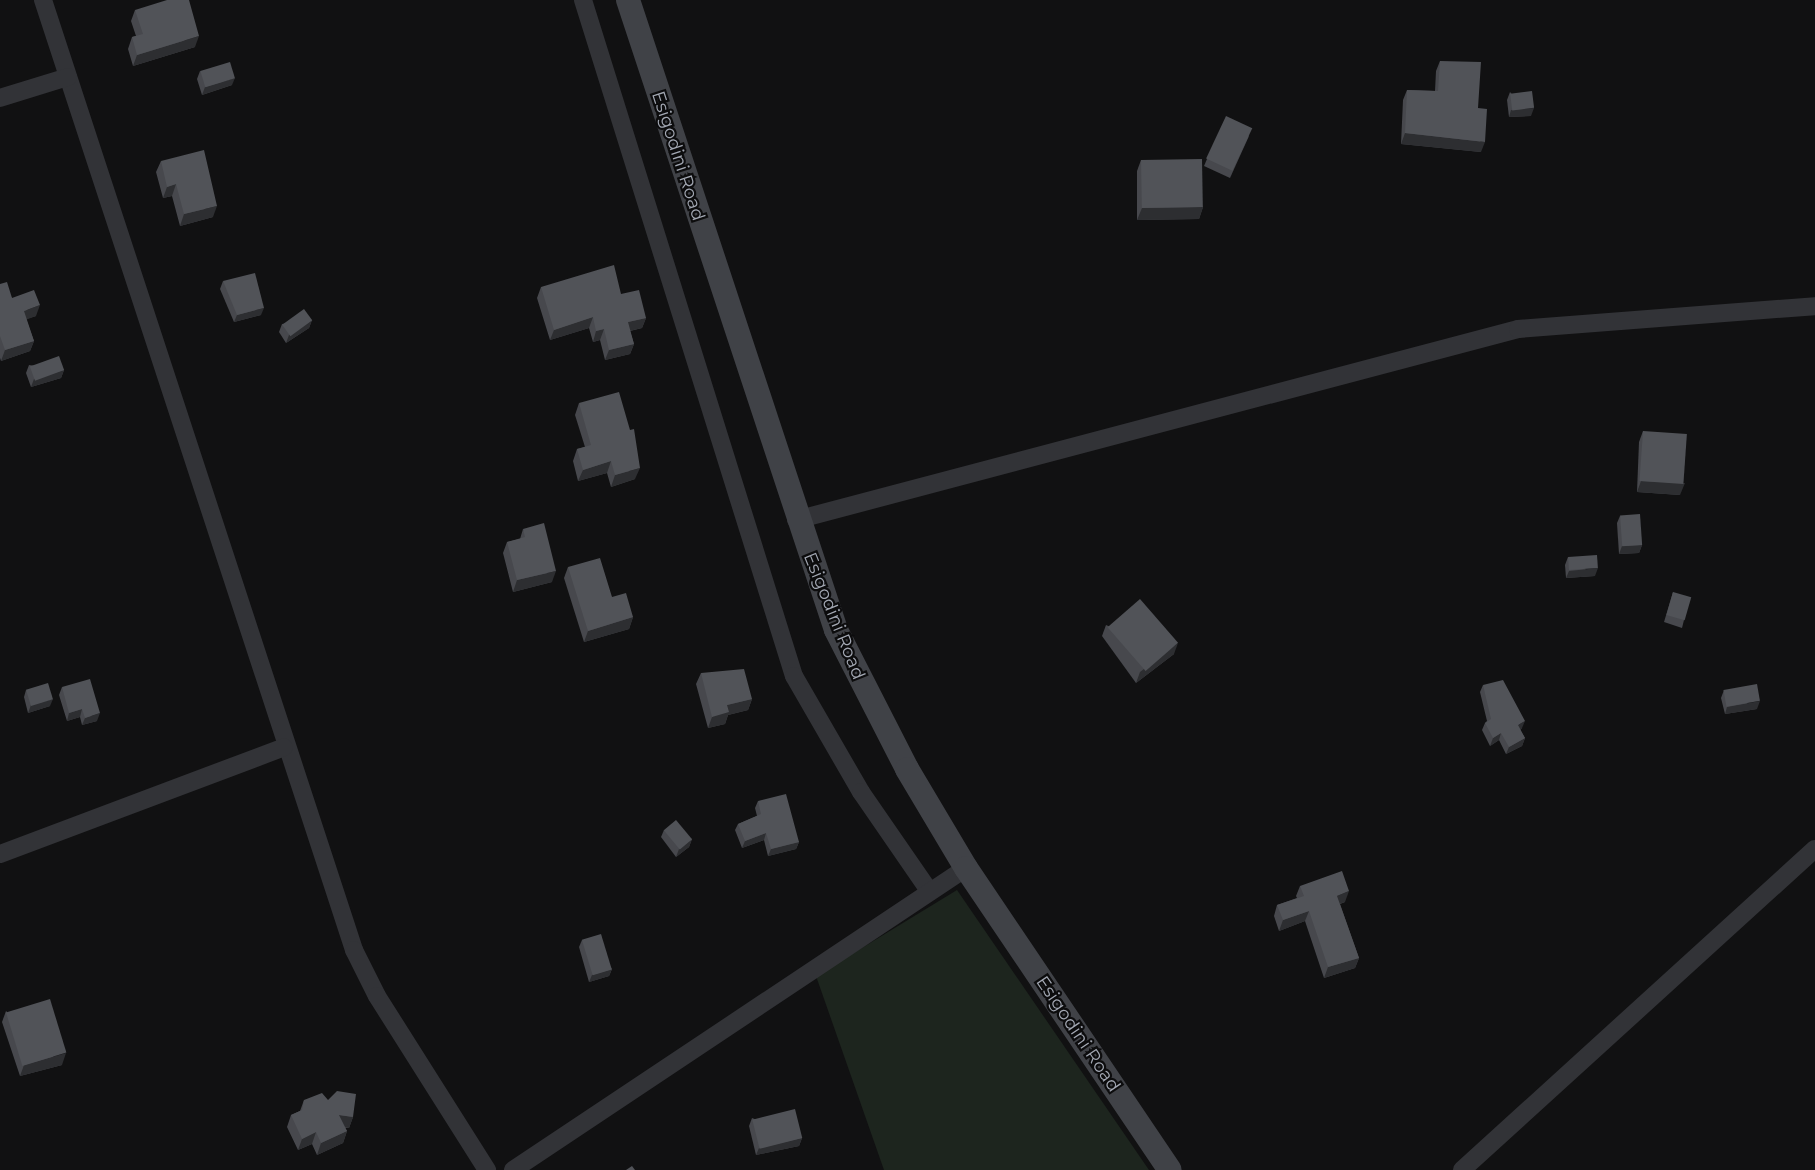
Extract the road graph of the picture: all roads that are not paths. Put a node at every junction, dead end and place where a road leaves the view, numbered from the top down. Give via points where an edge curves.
1 (43, 0) edge
2 (584, 0) edge
3 (628, 0) edge
4 (68, 77) junction
5 (0, 98) edge
6 (1815, 306) edge
7 (796, 520) junction
8 (284, 747) junction
9 (1815, 849) edge
10 (0, 855) edge
11 (966, 868) junction
12 (930, 892) junction
13 (487, 1170) edge
14 (513, 1170) edge
15 (1170, 1170) edge
16 (1462, 1170) edge

1 - 4 street
2 - 12 street via 794,676 850,773
3 - 7 main road, Esigodini Road
4 - 5 street
4 - 8 street
6 - 7 street via 1518,329
7 - 11 main road, Esigodini Road via 859,680
8 - 10 street
8 - 13 street via 364,972
9 - 16 street
11 - 12 street
11 - 15 main road, Esigodini Road
12 - 14 street

